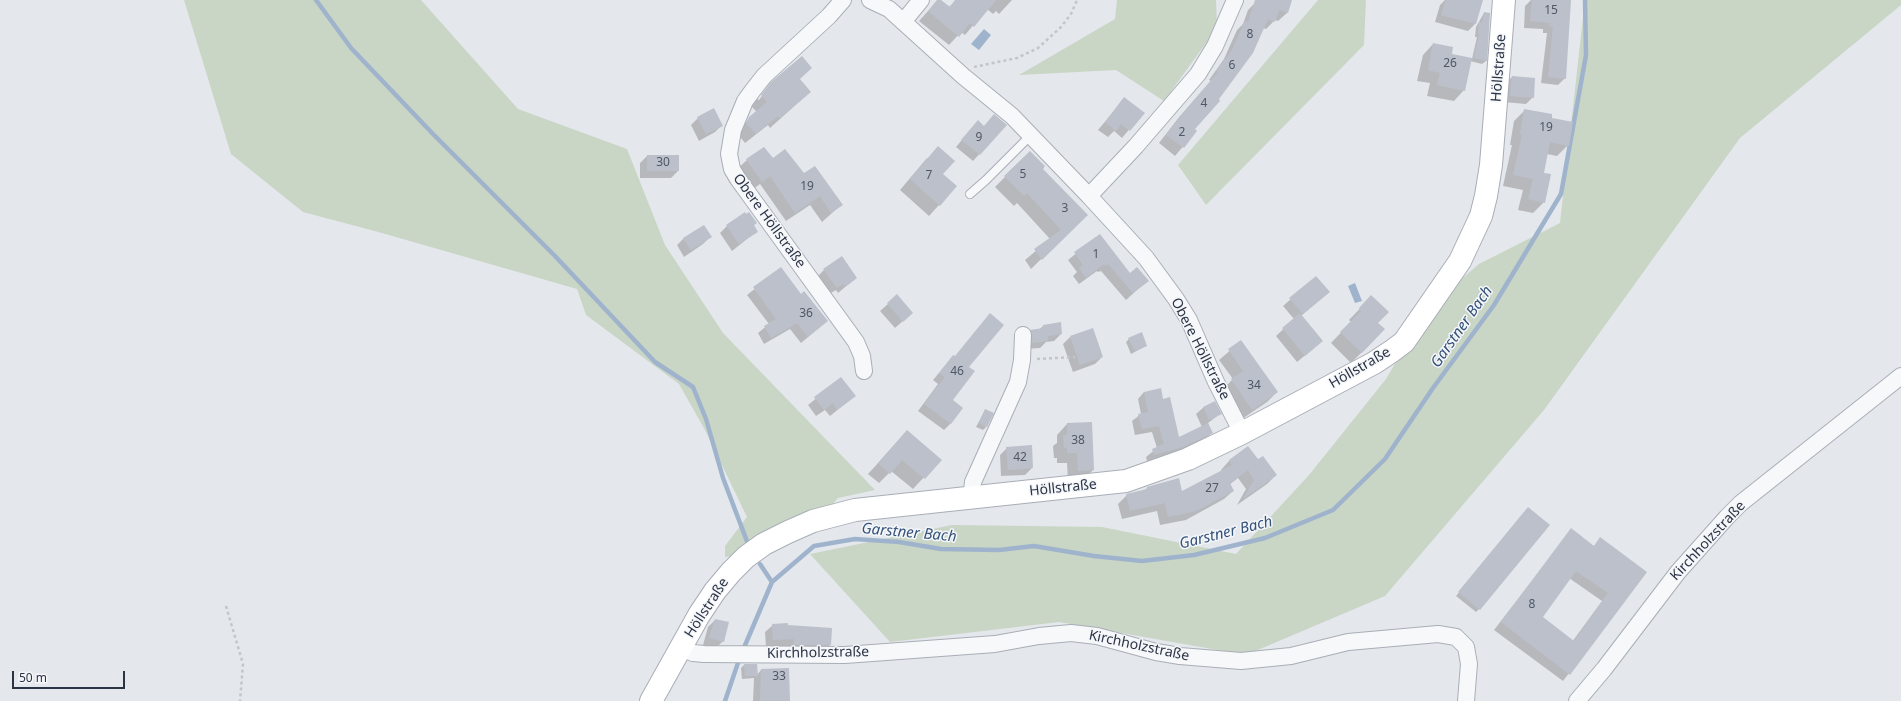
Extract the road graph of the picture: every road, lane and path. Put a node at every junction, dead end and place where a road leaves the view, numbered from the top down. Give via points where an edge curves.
1 (843, 0) edge
2 (870, 0) edge
3 (921, 0) edge
4 (1078, 0) edge
5 (1235, 0) edge
6 (1504, 0) edge
7 (903, 22) junction
8 (963, 76) junction
9 (1030, 135) junction
10 (970, 194) dead end
11 (1089, 196) junction
12 (1023, 335) dead end
13 (1075, 357) dead end
14 (1022, 360) junction
15 (864, 371) dead end
16 (1901, 376) edge
17 (1242, 433) junction
18 (971, 498) junction
19 (226, 606) dead end
20 (681, 648) junction
21 (240, 701) edge
22 (651, 701) edge
23 (1466, 701) edge
24 (1577, 701) edge

1 - 15 street, Obere Höllstraße via 764,76 753,90 733,130 729,161 738,179 856,342 862,356
2 - 7 street, Obere Höllstraße via 889,10
3 - 7 street
4 - 8 path via 1061,27 1038,48 1017,58 975,66
5 - 11 street via 1221,34 1198,74
6 - 17 street, Höllstraße via 1486,196 1479,221 1460,261 1404,342 1374,363
7 - 8 street, Obere Höllstraße
8 - 9 street, Obere Höllstraße via 1012,116
9 - 10 lane
9 - 11 street, Obere Höllstraße
11 - 17 street, Obere Höllstraße via 1146,258 1176,299 1189,320
12 - 14 street
13 - 14 path
14 - 18 street via 1018,382 973,482
16 - 24 street, Kirchholzstraße via 1727,517 1678,572
17 - 18 street, Höllstraße via 1188,459 1126,481
18 - 20 street, Höllstraße via 855,510 813,521 764,544 731,572 699,615
19 - 21 path via 243,664
20 - 22 street, Höllstraße
20 - 23 street, Kirchholzstraße via 693,653 845,655 995,644 1071,633 1097,636 1180,656 1241,661 1292,656 1355,641 1443,634 1456,637 1466,647 1469,664

